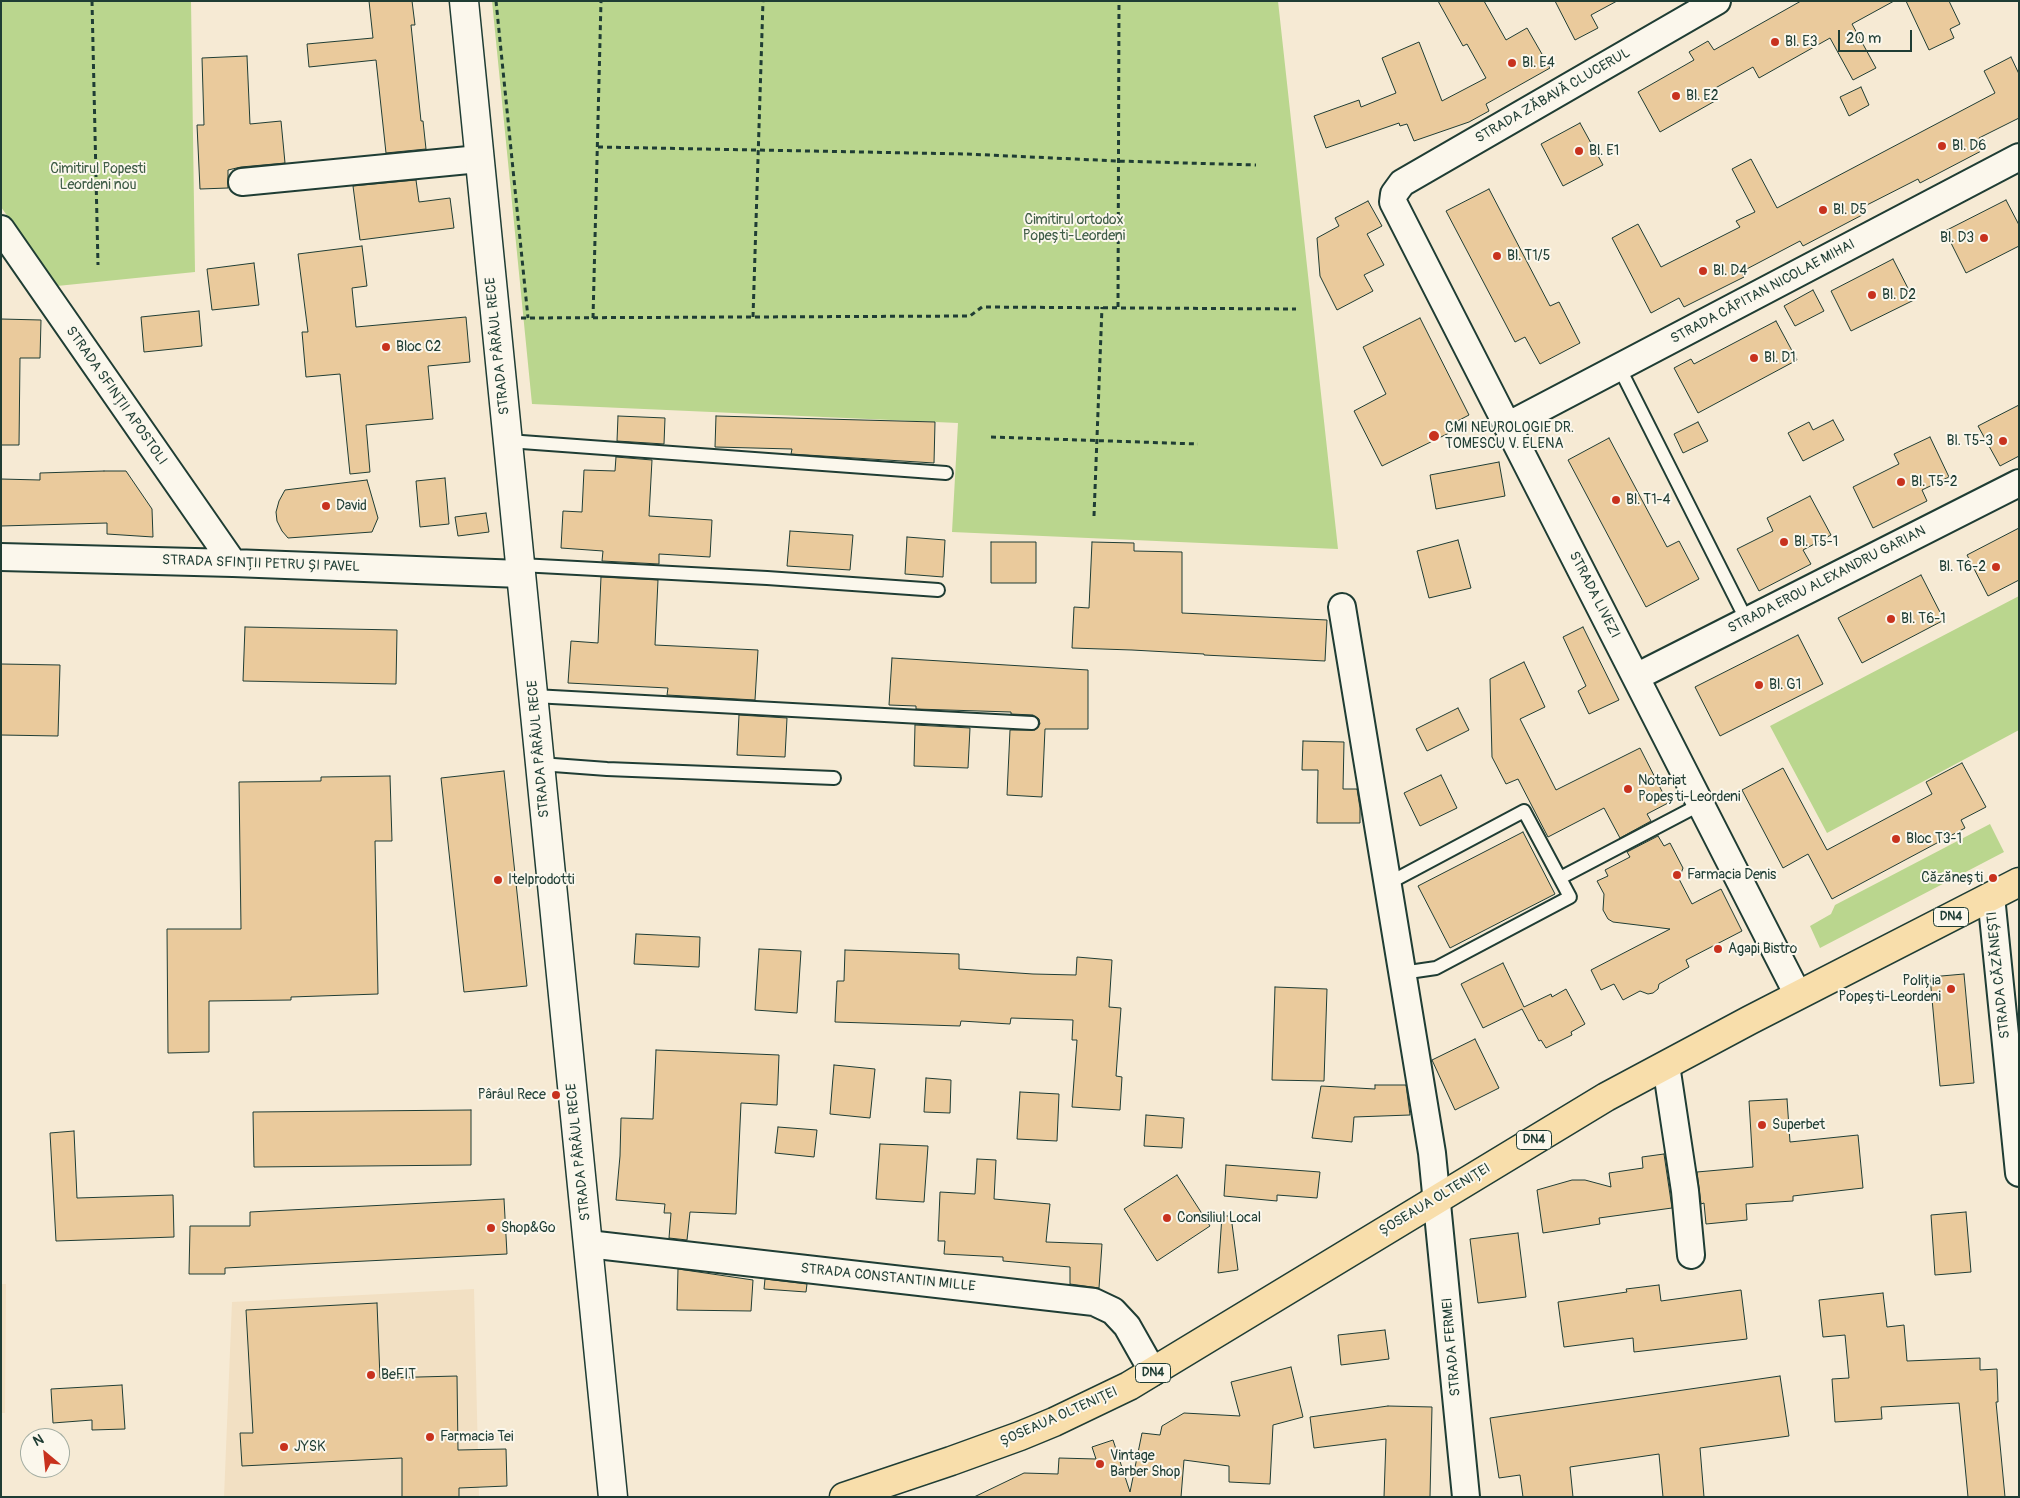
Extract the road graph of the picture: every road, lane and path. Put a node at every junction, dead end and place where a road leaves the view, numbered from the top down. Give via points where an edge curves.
1 (92, 1) edge
2 (464, 1) edge
3 (496, 1) edge
4 (601, 1) edge
5 (763, 1) edge
6 (1118, 1) edge
7 (1717, 1) edge
8 (598, 147) junction
9 (757, 150) junction
10 (2019, 157) edge
11 (479, 159) junction
12 (1117, 161) junction
13 (1256, 164) dead end
14 (242, 182) dead end
15 (1394, 194) joint
16 (1, 229) edge
17 (98, 265) dead end
18 (1102, 307) junction
19 (1118, 307) junction
20 (1296, 309) dead end
21 (752, 317) junction
22 (496, 318) junction
23 (528, 318) junction
24 (593, 318) junction
25 (1618, 367) junction
26 (1507, 426) junction
27 (991, 437) dead end
28 (508, 441) junction
29 (1097, 441) junction
30 (1198, 444) dead end
31 (946, 473) dead end
32 (2019, 483) edge
33 (1094, 516) dead end
34 (1, 558) edge
35 (233, 563) junction
36 (521, 570) junction
37 (938, 590) dead end
38 (1342, 607) dead end
39 (1746, 621) junction
40 (1636, 676) junction
41 (534, 696) junction
42 (1032, 723) dead end
43 (540, 764) junction
44 (834, 778) dead end
45 (1701, 804) junction
46 (1560, 878) junction
47 (2019, 882) edge
48 (1387, 884) junction
49 (1991, 896) junction
50 (1402, 973) junction
51 (1798, 995) junction
52 (1666, 1065) junction
53 (2019, 1173) edge
54 (1437, 1198) junction
55 (588, 1244) junction
56 (1691, 1255) dead end
57 (1153, 1372) junction
58 (613, 1497) edge
59 (844, 1497) edge
60 (1466, 1497) edge

1 - 17 path
2 - 11 street, STRADA PÂRÂUL RECE
3 - 23 path
4 - 8 path
5 - 9 path
6 - 12 path
7 - 15 street, STRADA ZĂBAVĂ CLUCERUL via 1402,183
8 - 9 path
8 - 24 path
9 - 12 path
9 - 21 path
10 - 25 street, STRADA CĂPITAN NICOLAE MIHAI
11 - 14 street
11 - 22 street, STRADA PÂRÂUL RECE
12 - 13 path
12 - 19 path
15 - 26 street, STRADA LIVEZI via 1395,208
16 - 35 street, STRADA SFINȚII APOSTOLI
18 - 19 path
18 - 21 path via 982,307 970,316
18 - 29 path
19 - 20 path
21 - 24 path
22 - 23 path
22 - 28 street, STRADA PÂRÂUL RECE
23 - 24 path
25 - 26 street, STRADA CĂPITAN NICOLAE MIHAI
25 - 39 lane
26 - 40 street, STRADA LIVEZI
27 - 29 path
28 - 31 lane
28 - 36 street, STRADA PÂRÂUL RECE
29 - 30 path
29 - 33 path
32 - 39 street, STRADA EROU ALEXANDRU GARIAN
34 - 35 street, STRADA SFINȚII PETRU ȘI PAVEL
35 - 36 street, STRADA SFINȚII PETRU ȘI PAVEL
36 - 37 lane via 767,578
36 - 41 street, STRADA PÂRÂUL RECE
38 - 48 street, STRADA FERMEI
39 - 40 street, STRADA EROU ALEXANDRU GARIAN
40 - 45 street, STRADA LIVEZI
41 - 42 lane
41 - 43 street, STRADA PÂRÂUL RECE
43 - 44 lane
43 - 55 street, STRADA PÂRÂUL RECE
45 - 46 lane
45 - 51 street, STRADA LIVEZI
46 - 48 lane via 1524,811
46 - 50 lane via 1570,897 1436,968
47 - 49 main road, ȘOSEAUA OLTENIȚEI / DN4
48 - 50 street, STRADA FERMEI
49 - 51 main road, ȘOSEAUA OLTENIȚEI / DN4
49 - 53 street, STRADA CĂZĂNEȘTI
50 - 54 street, STRADA FERMEI via 1424,1098
51 - 52 main road, ȘOSEAUA OLTENIȚEI / DN4
52 - 54 main road, ȘOSEAUA OLTENIȚEI / DN4
52 - 56 street
54 - 57 main road, ȘOSEAUA OLTENIȚEI / DN4
54 - 60 street, STRADA FERMEI
55 - 57 street, STRADA CONSTANTIN MILLE via 1094,1302 1113,1311 1123,1321
55 - 58 street, STRADA PÂRÂUL RECE
57 - 59 main road, ȘOSEAUA OLTENIȚEI / DN4 via 1094,1404 1020,1436

